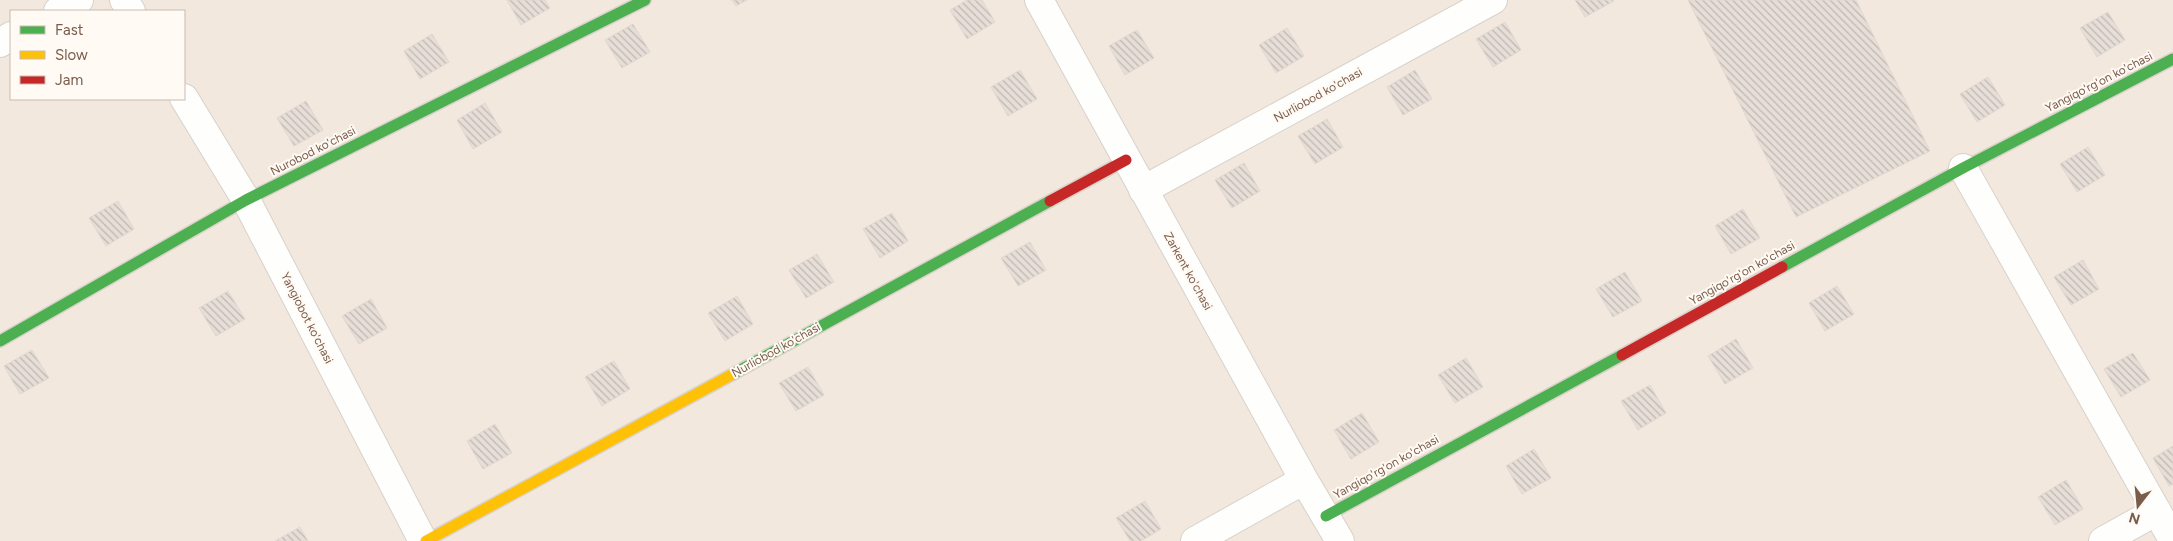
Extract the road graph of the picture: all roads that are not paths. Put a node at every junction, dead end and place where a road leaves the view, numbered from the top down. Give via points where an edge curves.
1 (79, 0) edge
2 (645, 0) edge
3 (1039, 0) edge
4 (1493, 0) edge
5 (60, 10) edge
6 (2173, 59) edge
7 (185, 100) edge
8 (1126, 160) junction
9 (1963, 168) junction
10 (1143, 190) junction
11 (246, 200) junction
12 (0, 341) edge
13 (1304, 480) junction
14 (2157, 511) junction
15 (1326, 516) junction
16 (2173, 540) edge
17 (424, 541) edge
18 (1195, 541) edge
19 (1340, 541) edge
20 (2103, 541) edge

1 - 5 street
2 - 11 street, Nurobod ko'chasi
3 - 8 street, Zarkent ko'chasi
4 - 10 street, Nurliobod ko'chasi
6 - 9 street, Yangiqo'rg'on ko'chasi
7 - 11 street, Yangiobot ko'chasi
8 - 10 street, Zarkent ko'chasi
8 - 17 street, Nurliobod ko'chasi
9 - 14 street
9 - 15 street, Yangiqo'rg'on ko'chasi
10 - 13 street, Zarkent ko'chasi
11 - 12 street, Nurobod ko'chasi
11 - 17 street, Yangiobot ko'chasi
13 - 15 street, Zarkent ko'chasi
13 - 18 street
14 - 16 street
14 - 20 street
15 - 19 street, Zarkent ko'chasi

